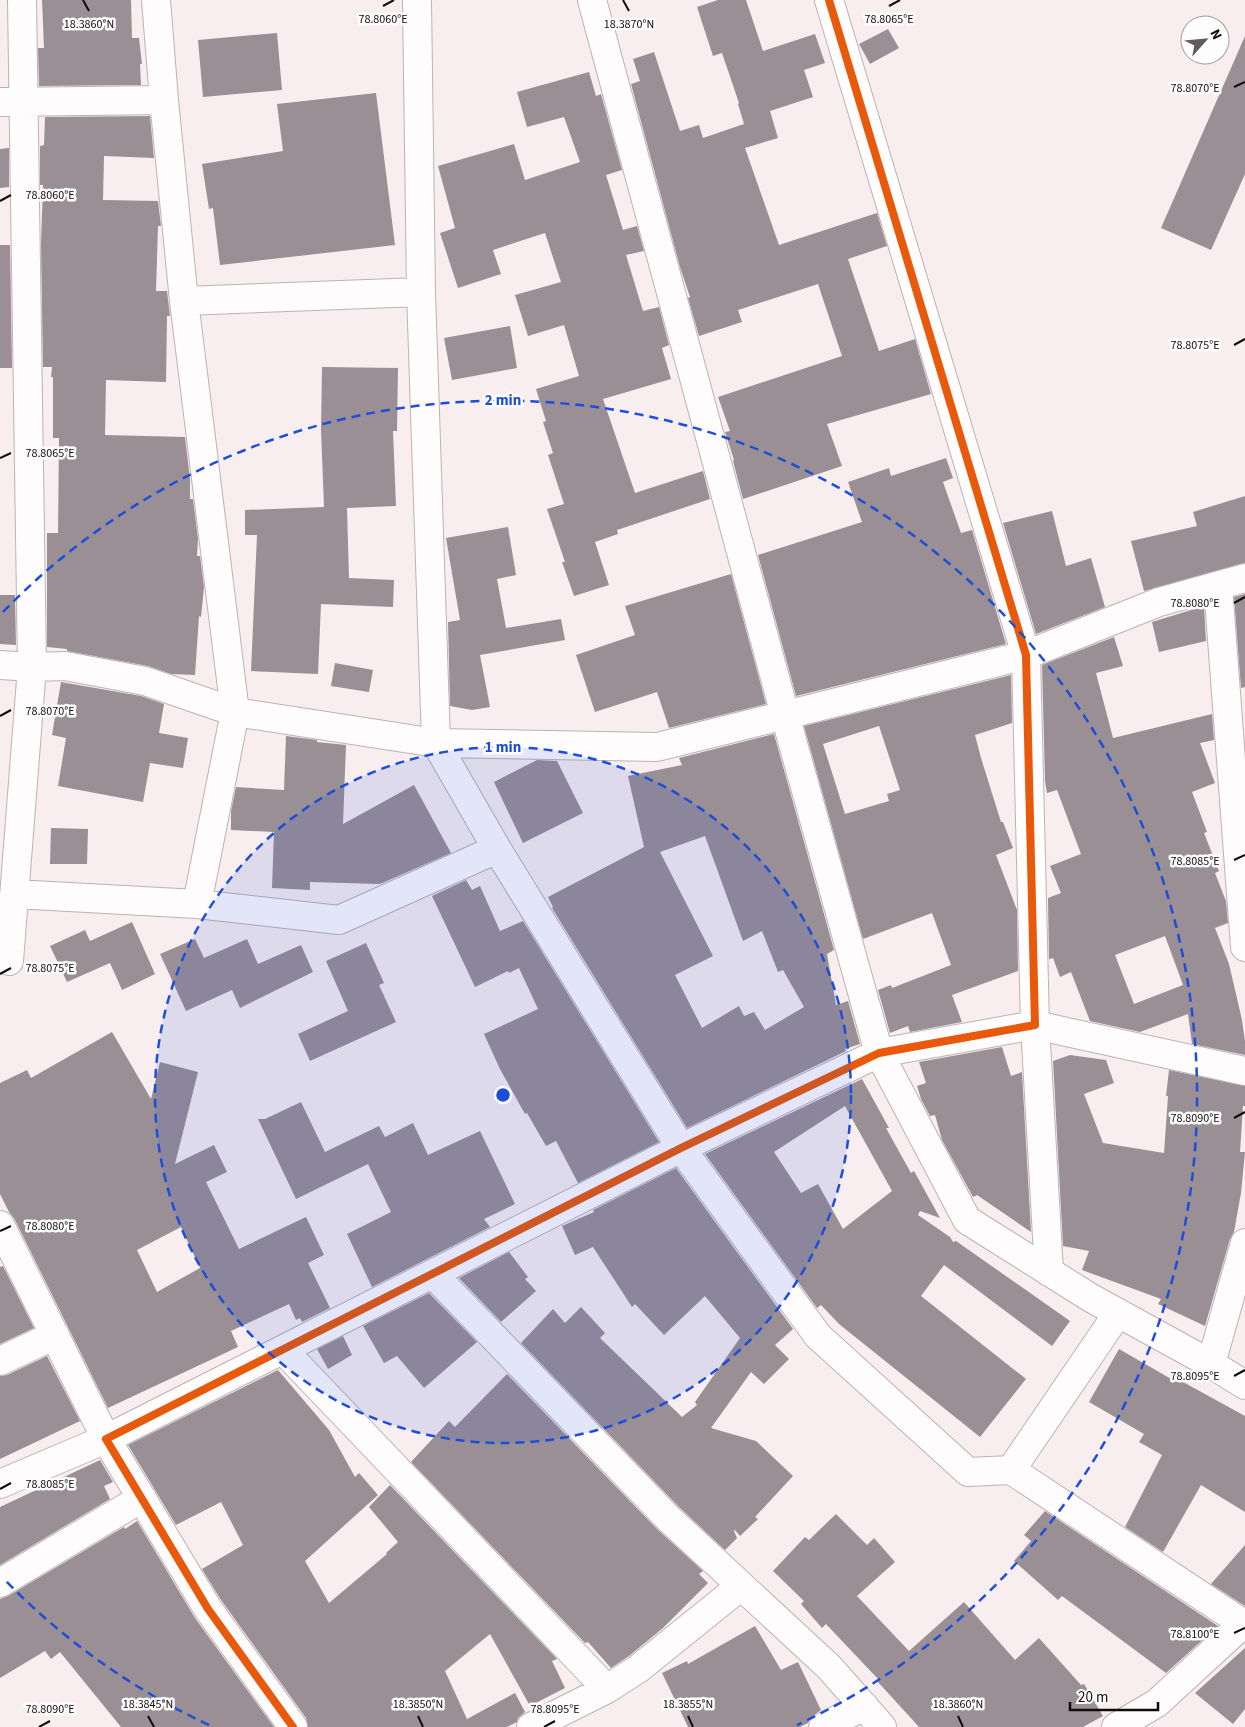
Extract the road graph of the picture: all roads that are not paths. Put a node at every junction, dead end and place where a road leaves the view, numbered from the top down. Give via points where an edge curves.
1 (22, 0) edge
2 (156, 0) edge
3 (417, 0) edge
4 (592, 0) edge
5 (829, 0) edge
6 (164, 100) junction
7 (11, 102) edge
8 (421, 292) junction
9 (184, 301) junction
10 (1245, 578) edge
11 (1218, 586) junction
12 (1026, 655) junction
13 (0, 665) edge
14 (32, 667) junction
15 (235, 712) junction
16 (785, 715) junction
17 (436, 743) junction
18 (497, 850) junction
19 (14, 894) junction
20 (197, 904) junction
21 (7, 943) edge
22 (1245, 947) edge
23 (1035, 1025) junction
24 (879, 1054) junction
25 (1245, 1071) edge
26 (681, 1148) junction
27 (4, 1241) edge
28 (1245, 1244) edge
29 (1048, 1272) junction
30 (433, 1274) junction
31 (1118, 1313) junction
32 (55, 1335) junction
33 (283, 1350) junction
34 (0, 1361) edge
35 (1211, 1364) junction
36 (1245, 1385) edge
37 (106, 1440) junction
38 (1011, 1470) junction
39 (0, 1484) edge
40 (142, 1498) junction
41 (0, 1583) edge
42 (742, 1586) junction
43 (1244, 1623) edge
44 (607, 1689) junction
45 (864, 1706) junction
46 (293, 1727) edge
47 (531, 1727) edge
48 (824, 1727) edge
49 (882, 1727) edge
50 (1116, 1727) edge

1 - 7 street
2 - 6 street
3 - 8 street
4 - 16 street
5 - 12 street
6 - 7 street
6 - 9 street
7 - 14 street
8 - 9 street
8 - 17 street
9 - 15 street
10 - 11 street
11 - 12 street via 1159,602
11 - 22 street
12 - 16 street
12 - 23 street
13 - 14 street
14 - 15 street via 65,666 145,681
14 - 19 street
15 - 17 street
15 - 20 street
16 - 17 street via 657,747
16 - 24 street
17 - 18 street
18 - 20 street via 340,920
18 - 26 street
19 - 20 street
19 - 21 street
23 - 24 street
23 - 25 street
23 - 29 street
24 - 26 street
24 - 29 street via 967,1220
26 - 30 street
26 - 38 street via 818,1336 968,1472
27 - 32 street
28 - 35 street
29 - 31 street
30 - 33 street
30 - 42 street via 668,1518
31 - 35 street
31 - 38 street
32 - 34 street
32 - 37 street
33 - 37 street
33 - 44 street
35 - 36 street
37 - 39 street
37 - 40 street
38 - 43 street
40 - 41 street
40 - 46 street via 208,1609
42 - 44 street via 638,1669
42 - 45 street via 829,1667
43 - 50 street via 1157,1704
44 - 47 street
45 - 48 street
45 - 49 street

